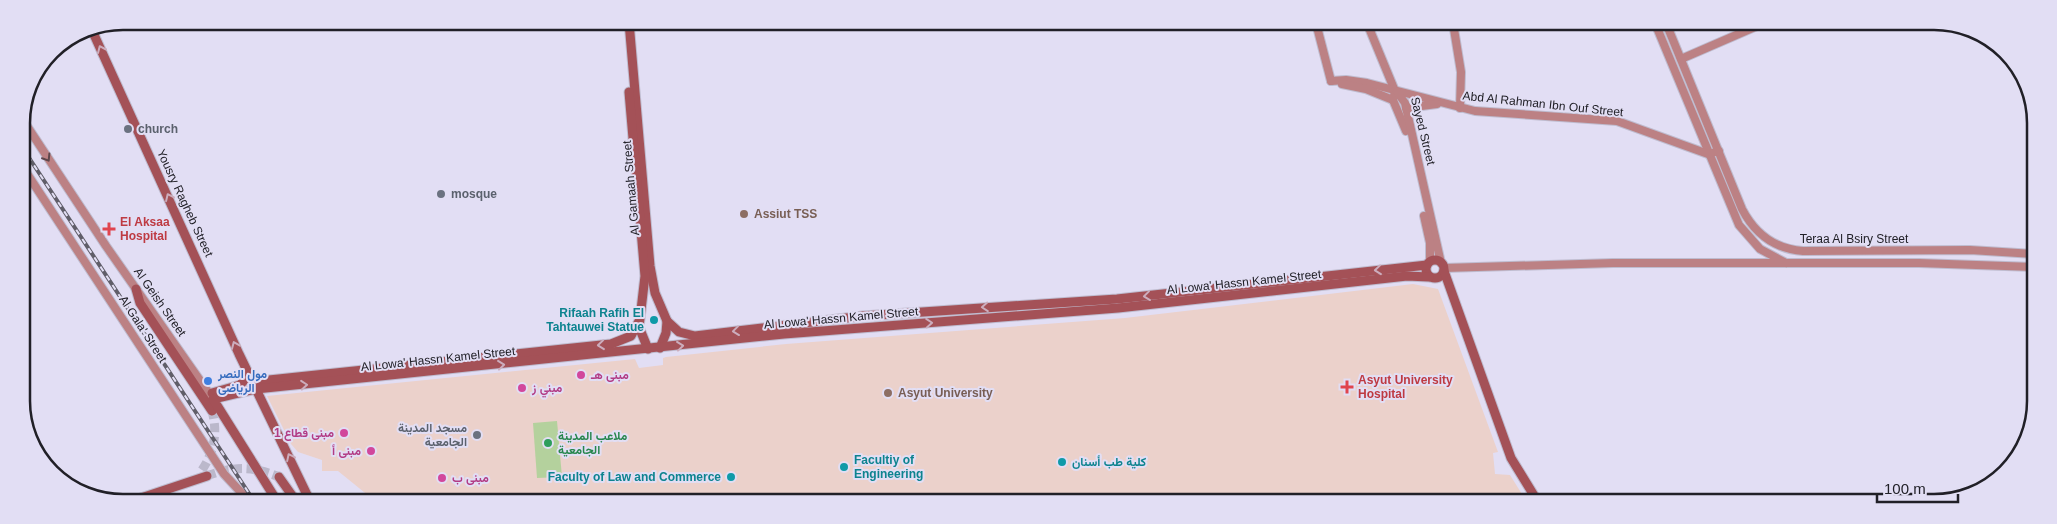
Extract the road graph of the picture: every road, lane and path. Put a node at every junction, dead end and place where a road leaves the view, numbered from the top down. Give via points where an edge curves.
1 (624, 30) edge
2 (630, 30) edge
3 (1318, 30) edge
4 (1369, 30) edge
5 (1454, 30) edge
6 (1662, 30) edge
7 (1664, 30) edge
8 (1748, 30) edge
9 (94, 35) edge
10 (1681, 59) junction
11 (1331, 81) junction
12 (1395, 91) junction
13 (1393, 100) junction
14 (1449, 105) junction
15 (1406, 108) junction
16 (1460, 108) junction
17 (30, 129) edge
18 (1719, 152) junction
19 (1708, 154) junction
20 (30, 178) edge
21 (2027, 254) edge
22 (1428, 263) junction
23 (1789, 264) junction
24 (1443, 267) junction
25 (2027, 267) edge
26 (1431, 278) junction
27 (649, 284) junction
28 (1232, 286) junction
29 (136, 289) junction
30 (1450, 292) junction
31 (1234, 296) junction
32 (659, 303) junction
33 (1024, 304) junction
34 (1118, 304) junction
35 (641, 305) junction
36 (863, 316) junction
37 (1025, 316) junction
38 (639, 321) junction
39 (667, 321) junction
40 (863, 328) junction
41 (660, 348) junction
42 (648, 349) junction
43 (478, 363) junction
44 (249, 376) junction
45 (256, 389) junction
46 (211, 396) junction
47 (212, 411) tunnel mouth
48 (205, 476) tunnel mouth
49 (179, 488) junction
50 (157, 494) edge
51 (165, 494) edge
52 (243, 494) edge
53 (273, 494) edge
54 (285, 494) edge
55 (290, 494) edge
56 (307, 494) edge
57 (1533, 494) edge

1 - 27 main road, Al Gamaah Street
2 - 27 main road, Al Gamaah Street
3 - 11 street
4 - 12 street
5 - 16 street via 1461,72
6 - 19 street, Teraa Al Bsiry Street
7 - 10 street, Teraa Al Bsiry Street
8 - 10 street
44 -> 9 main road, Yousry Ragheb Street
10 - 18 street, Teraa Al Bsiry Street
11 - 12 street, Abd Al Rahman Ibn Ouf Street via 1354,81
11 - 13 street via 1366,89
12 - 13 street, Sayed Street
12 - 14 street, Abd Al Rahman Ibn Ouf Street
12 - 15 street, Sayed Street via 1403,97
13 - 22 street, Sayed Street via 1406,129 1429,237
14 - 15 street, Abd Al Rahman Ibn Ouf Street via 1427,104
14 - 16 street, Abd Al Rahman Ibn Ouf Street
15 - 24 street, Sayed Street
16 - 19 street, Abd Al Rahman Ibn Ouf Street via 1617,121
17 -> 29 street, Al Geish Street
18 - 19 street
18 - 21 street, Teraa Al Bsiry Street via 1748,220 1761,235 1781,246 1803,251 1970,250
19 - 23 street, Teraa Al Bsiry Street via 1745,234 1760,248
20 - 52 street, Al Gala' Street via 224,474
22 - 24 main road, Al Lowa' Hassn Kamel Street
22 - 26 main road via 1426,271
22 -> 28 main road, Al Lowa' Hassn Kamel Street
23 - 24 street via 1613,263
23 - 25 street via 1919,263
24 - 26 main road via 1440,278
24 - 30 main road, Sayed Street
26 - 30 main road
26 - 31 main road, Al Lowa' Hassn Kamel Street via 1407,276
27 - 32 main road, Al Gamaah Street
27 - 35 main road, Al Gamaah Street
28 - 31 main road
28 -> 34 main road, Al Lowa' Hassn Kamel Street
29 - 46 street, Al Geish Street
29 - 47 main road via 140,303
30 - 57 main road, Sayed Street via 1511,458
31 - 34 main road, Al Lowa' Hassn Kamel Street
32 - 35 main road via 652,299
32 - 39 main road, Al Gamaah Street
33 - 34 main road, Al Lowa' Hassn Kamel Street
33 -> 36 main road, Al Lowa' Hassn Kamel Street
33 - 37 main road
34 - 37 main road, Al Lowa' Hassn Kamel Street
35 - 38 main road, Al Gamaah Street
36 -> 39 main road, Al Lowa' Hassn Kamel Street via 695,336 679,332
36 - 40 main road
40 -> 37 main road, Al Lowa' Hassn Kamel Street
38 - 42 main road, Al Gamaah Street via 640,333
38 -> 43 main road, Al Lowa' Hassn Kamel Street via 631,336 618,342
39 - 41 main road
41 -> 40 main road, Al Lowa' Hassn Kamel Street
41 - 42 main road, Al Lowa' Hassn Kamel Street
43 -> 42 main road, Al Lowa' Hassn Kamel Street
43 - 45 main road, Al Lowa' Hassn Kamel Street
44 - 45 main road, Yousry Ragheb Street
44 - 46 main road via 240,385
45 - 46 main road, Al Lowa' Hassn Kamel Street
56 -> 45 main road
46 - 53 main road, Al Geish Street
48 - 49 main road
49 - 50 main road
49 - 51 main road
54 - 55 main road via 278,480

